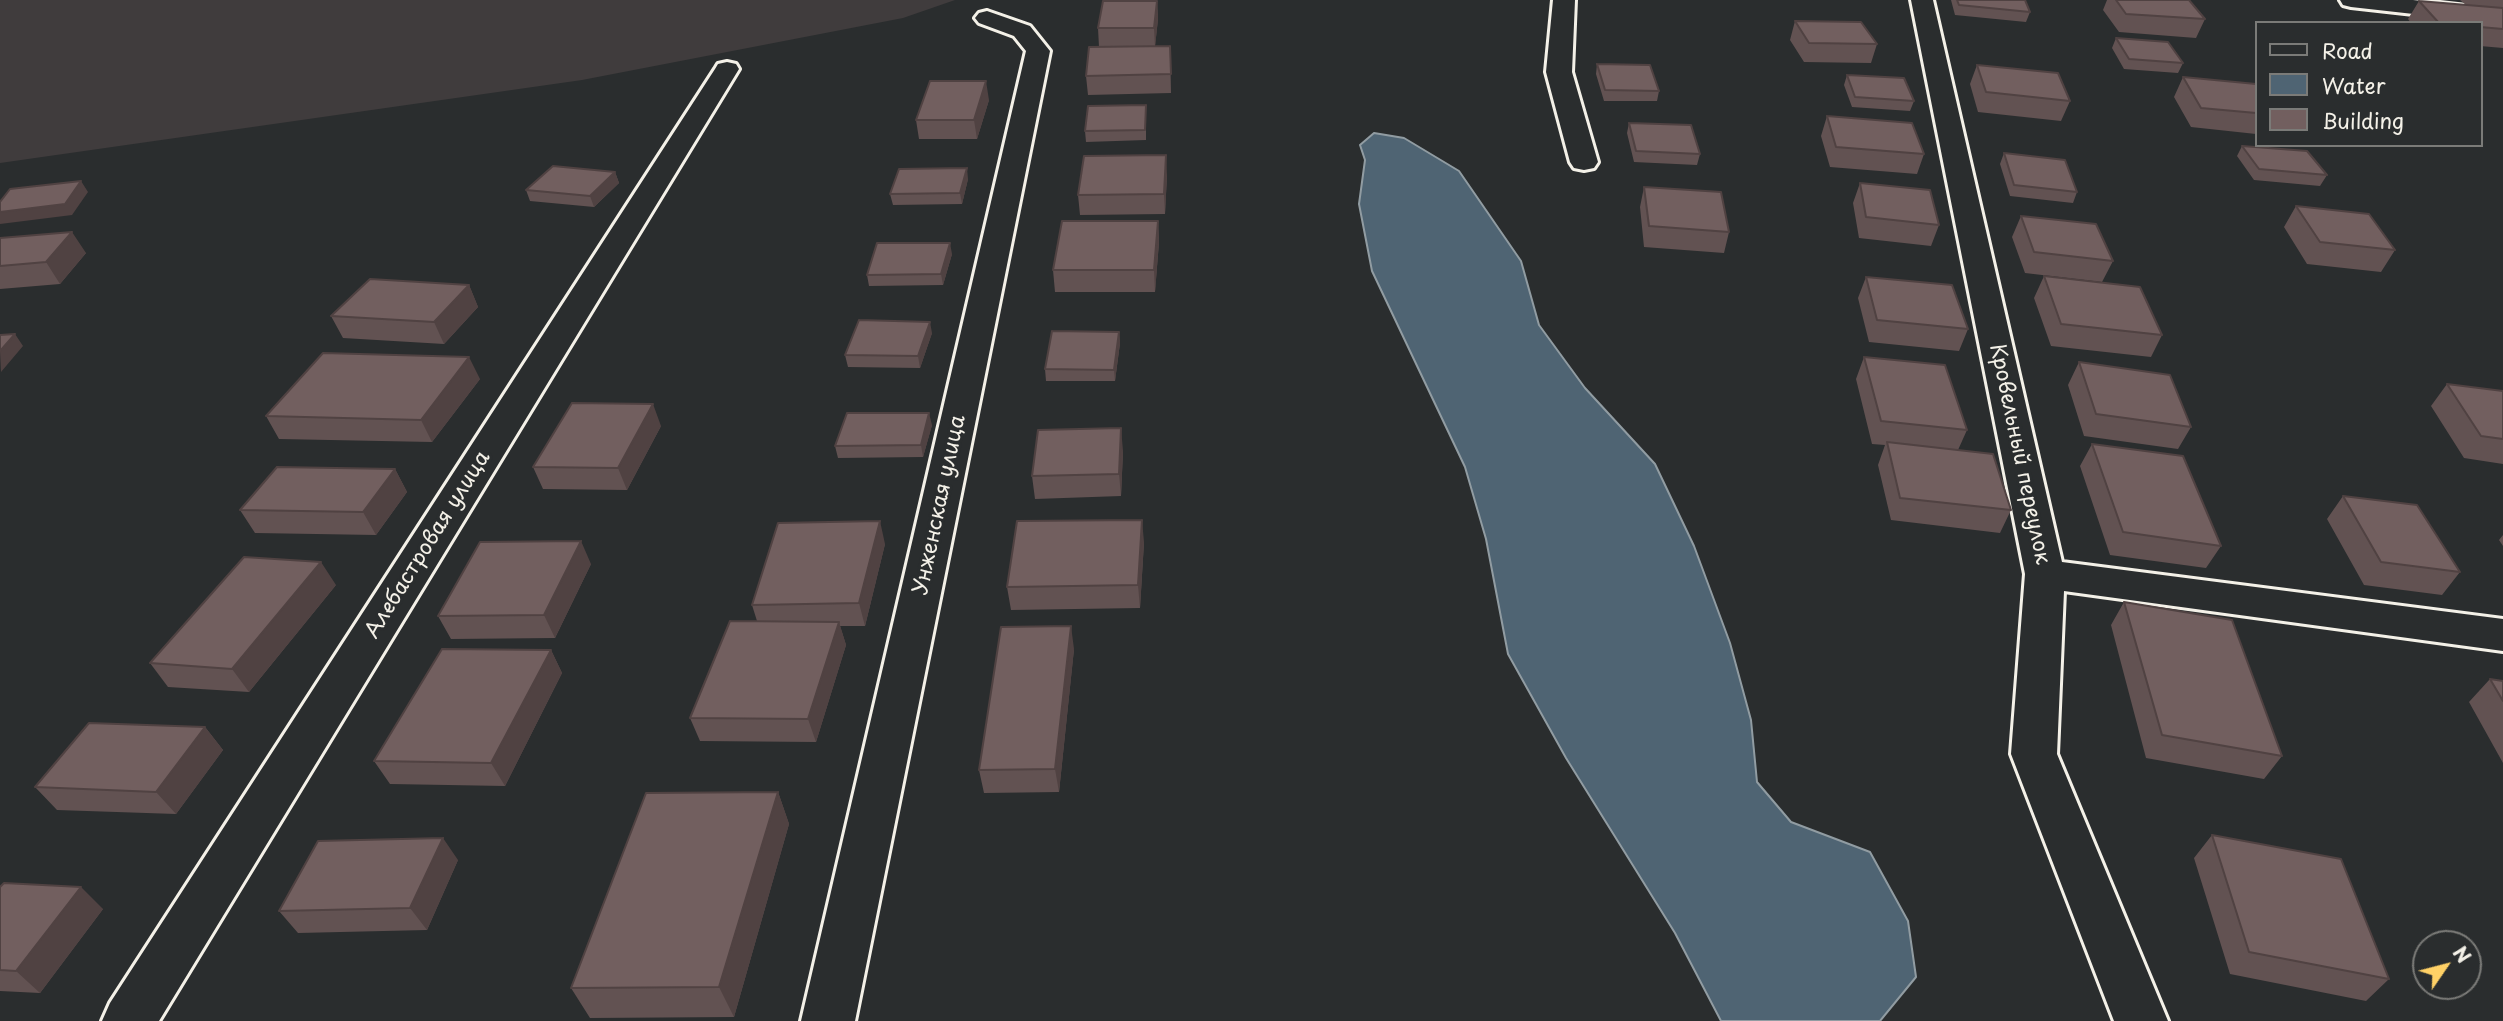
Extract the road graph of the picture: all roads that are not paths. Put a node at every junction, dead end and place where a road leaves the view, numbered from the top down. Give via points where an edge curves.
1 (1564, 0) edge
2 (1922, 0) edge
3 (2351, 0) edge
4 (2503, 17) edge
5 (987, 18) dead end
6 (727, 69) dead end
7 (1584, 162) dead end
8 (2045, 573) junction
9 (2503, 635) edge
10 (129, 1021) edge
11 (828, 1021) edge
12 (2141, 1021) edge

1 - 7 street via 1559,72
2 - 8 street, Кровельный переулок
3 - 4 street
5 - 11 street, Унженская улица via 1022,31 1038,51
6 - 10 street, Алебастровая улица
8 - 9 street
8 - 12 street, Кровельный переулок via 2034,754

